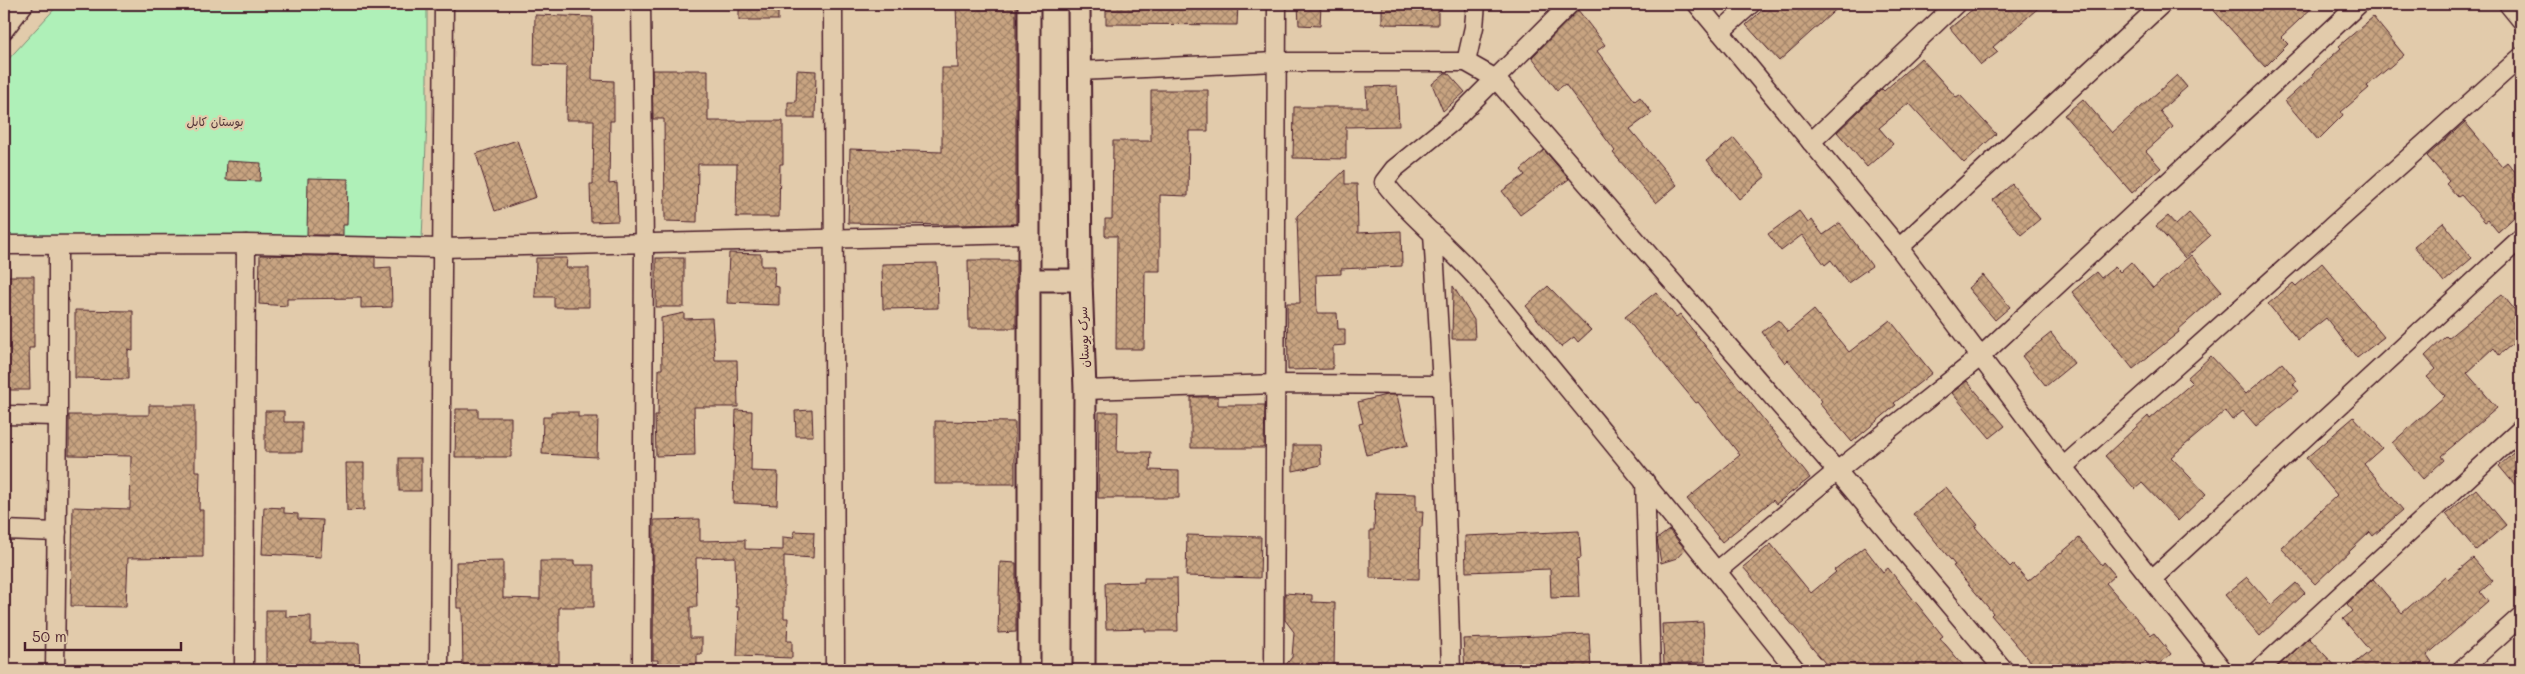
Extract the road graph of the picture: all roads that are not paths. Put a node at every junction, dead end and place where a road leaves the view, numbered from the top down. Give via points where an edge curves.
1 (24, 4) edge
2 (444, 4) edge
3 (641, 4) edge
4 (833, 4) edge
5 (1030, 4) edge
6 (1079, 4) edge
7 (1277, 4) edge
8 (1476, 4) edge
9 (1570, 4) edge
10 (1697, 4) edge
11 (1751, 4) edge
12 (1956, 4) edge
13 (2162, 4) edge
14 (2359, 4) edge
15 (2508, 4) edge
16 (2521, 20) edge
17 (4, 30) edge
18 (1720, 32) junction
19 (2521, 57) edge
20 (1276, 62) junction
21 (1466, 62) junction
22 (1079, 71) junction
23 (1496, 79) junction
24 (1811, 142) junction
25 (1433, 233) junction
26 (1029, 234) junction
27 (2521, 238) edge
28 (835, 239) junction
29 (644, 243) junction
30 (246, 244) junction
31 (4, 245) edge
32 (58, 246) junction
33 (441, 248) junction
34 (1899, 248) junction
35 (1029, 280) junction
36 (1081, 280) junction
37 (1980, 357) junction
38 (1277, 384) junction
39 (1442, 384) junction
40 (1085, 390) junction
41 (4, 415) edge
42 (58, 416) junction
43 (2521, 429) edge
44 (2063, 467) junction
45 (1837, 471) junction
46 (1645, 481) junction
47 (4, 530) edge
48 (57, 532) junction
49 (1717, 571) junction
50 (2150, 580) junction
51 (2521, 616) edge
52 (54, 670) edge
53 (244, 670) edge
54 (439, 670) edge
55 (642, 670) edge
56 (835, 670) edge
57 (1029, 670) edge
58 (1084, 670) edge
59 (1274, 670) edge
60 (1451, 670) edge
61 (1651, 670) edge
62 (1796, 670) edge
63 (2004, 670) edge
64 (2223, 670) edge
65 (2258, 670) edge
66 (2461, 670) edge

1 - 17 street
2 - 33 street
3 - 29 street
4 - 28 street
5 - 26 street
6 - 22 street, سرک بوستان
7 - 20 street
8 - 21 street
9 - 23 street
10 - 18 street
11 - 18 street
12 - 24 street
13 - 34 street
14 - 37 street
15 - 16 street
18 - 24 street
19 - 44 street
20 - 21 street
20 - 22 street
20 - 38 street
21 - 23 street
22 - 36 street, سرک بوستان
23 - 25 street via 1452,122 1394,169 1384,182
23 - 45 street
24 - 34 street
25 - 39 street
25 - 46 street via 1468,268
26 - 28 street
26 - 35 street
27 - 50 street
28 - 29 street
28 - 56 street
29 - 33 street
29 - 55 street
30 - 32 street
30 - 33 street
30 - 53 street
31 - 32 street
32 - 42 street
33 - 54 street
34 - 37 street
35 - 36 street
35 - 57 street
36 - 40 street, سرک بوستان
37 - 44 street
37 - 45 street
38 - 39 street
38 - 40 street
38 - 59 street
39 - 60 street
40 - 58 street, سرک بوستان
41 - 42 street
42 - 48 street
43 - 65 street
44 - 50 street
45 - 49 street
45 - 63 street
46 - 49 street
46 - 61 street
47 - 48 street
48 - 52 street
49 - 62 street
50 - 64 street
51 - 66 street

